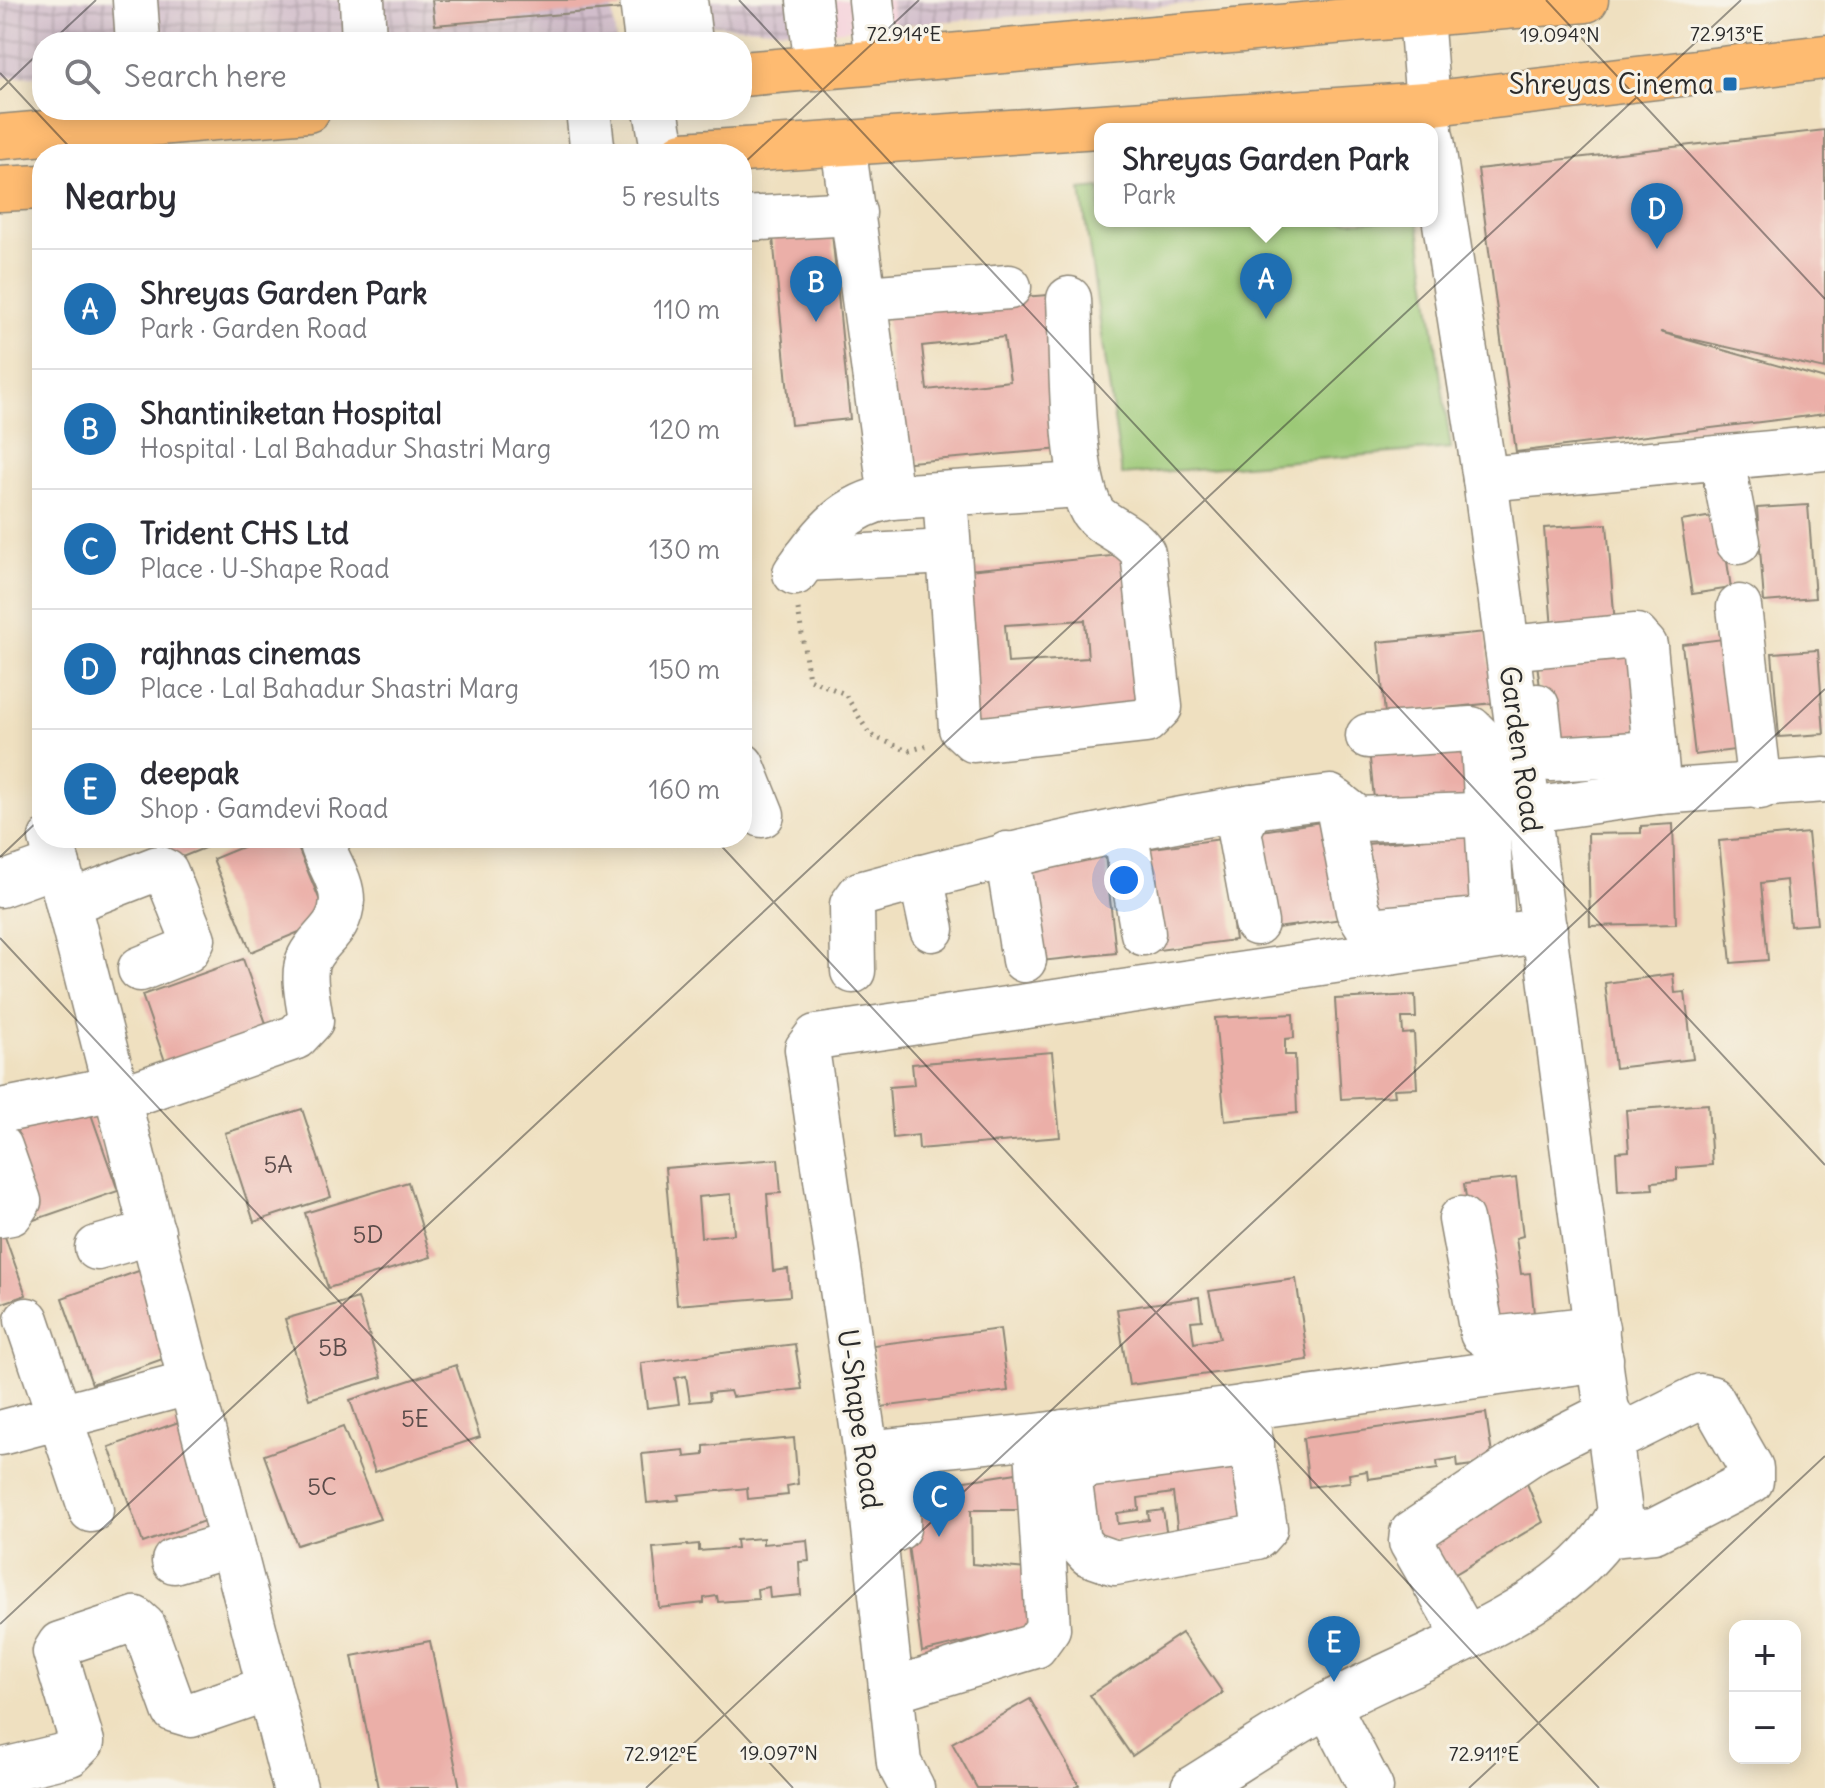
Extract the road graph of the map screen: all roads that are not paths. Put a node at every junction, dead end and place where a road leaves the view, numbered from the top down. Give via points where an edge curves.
1 (135, 0) edge
2 (362, 0) edge
3 (642, 0) edge
4 (685, 0) edge
5 (809, 0) edge
6 (871, 0) edge
7 (1586, 0) edge
8 (1423, 8) edge
9 (137, 32) edge
10 (364, 32) edge
11 (646, 32) edge
12 (689, 32) edge
13 (1825, 57) edge
14 (878, 62) junction
15 (817, 68) junction
16 (752, 73) edge
17 (122, 120) edge
18 (589, 120) edge
19 (658, 120) edge
20 (1429, 123) edge
21 (1435, 123) edge
22 (1094, 135) edge
23 (0, 137) edge
24 (592, 144) edge
25 (662, 144) edge
26 (843, 144) junction
27 (752, 150) edge
28 (1438, 181) edge
29 (32, 187) edge
30 (0, 189) edge
31 (854, 213) junction
32 (752, 218) edge
33 (1009, 287) dead end
34 (865, 298) junction
35 (1069, 299) dead end
36 (1825, 448) edge
37 (1722, 460) junction
38 (1485, 479) junction
39 (1080, 485) junction
40 (945, 494) junction
41 (891, 497) junction
42 (1738, 542) dead end
43 (949, 552) junction
44 (1739, 607) dead end
45 (1518, 647) junction
46 (1368, 736) dead end
47 (1657, 773) junction
48 (1825, 780) edge
49 (1760, 787) junction
50 (752, 790) edge
51 (1337, 802) junction
52 (1251, 807) junction
53 (1509, 812) junction
54 (762, 815) dead end
55 (1125, 830) junction
56 (323, 848) edge
57 (1007, 854) junction
58 (59, 868) edge
59 (921, 877) junction
60 (0, 885) edge
61 (1256, 923) dead end
62 (932, 929) dead end
63 (1545, 930) junction
64 (1143, 933) dead end
65 (1024, 960) dead end
66 (140, 969) dead end
67 (853, 971) dead end
68 (118, 1093) junction
69 (0, 1111) edge
70 (0, 1147) edge
71 (0, 1215) edge
72 (1461, 1219) dead end
73 (153, 1232) junction
74 (97, 1248) dead end
75 (27, 1320) dead end
76 (1599, 1344) junction
77 (192, 1382) junction
78 (60, 1417) junction
79 (1248, 1426) junction
80 (1618, 1428) junction
81 (0, 1433) edge
82 (1056, 1445) junction
83 (912, 1448) junction
84 (866, 1453) junction
85 (91, 1510) dead end
86 (1658, 1528) junction
87 (1609, 1535) junction
88 (875, 1536) junction
89 (232, 1544) junction
90 (174, 1561) dead end
91 (1465, 1636) junction
92 (269, 1688) junction
93 (891, 1690) junction
94 (1328, 1705) junction
95 (0, 1771) edge
96 (295, 1788) edge
97 (912, 1788) edge
98 (1193, 1788) edge
99 (1371, 1788) edge

1 - 9 street
2 - 10 street
3 - 11 street
4 - 12 street
5 - 15 street
6 - 14 street
7 - 8 main road
8 - 14 main road
8 - 20 street, Garden Road
13 - 21 main road
14 - 15 main road
15 - 16 main road
17 - 23 main road
18 - 24 street
19 - 25 street
22 - 26 main road
26 - 27 main road
26 - 31 street
28 - 38 street, Garden Road
29 - 30 main road
31 - 32 street
31 - 34 street
33 - 34 street
34 - 41 street
35 - 39 street
36 - 37 street
37 - 38 street
37 - 42 street
38 - 45 street, Garden Road
39 - 40 street
39 - 43 street via 1094,515 1134,539 1143,553 1160,707 1146,721 974,740 961,728
40 - 41 street
40 - 43 street
41 - 43 street via 865,501 838,522 800,566
44 - 49 street
45 - 47 street via 1542,751 1551,759
45 - 47 street via 1636,636 1645,646
45 - 53 street, Garden Road
46 - 53 street via 1471,729 1483,741
47 - 49 street
47 - 53 street
48 - 49 street
50 - 54 street
51 - 52 street via 1330,797
51 - 53 street via 1358,819
51 - 53 street via 1358,911 1370,930 1480,920 1492,909
52 - 55 street
52 - 61 street via 1239,831
53 - 63 street, Garden Road
55 - 57 street
55 - 64 street
56 - 68 street via 342,901 333,932 308,959 311,1021 296,1037
57 - 59 street
57 - 65 street
58 - 60 street
58 - 66 street via 166,872 193,939 187,950
58 - 68 street
59 - 62 street
59 - 67 street via 860,894 852,905
63 - 76 street, Garden Road
63 - 84 street, U-Shape Road via 816,1037 807,1049
68 - 69 street
68 - 73 street
70 - 71 street via 19,1201 11,1213
72 - 76 street via 1482,1333 1491,1339
73 - 74 street
73 - 77 street
75 - 78 street
76 - 79 street
76 - 80 street, Garden Road
77 - 78 street
77 - 89 street
78 - 81 street
78 - 85 street
79 - 82 street
79 - 82 street via 1265,1528 1257,1537 1115,1563 1089,1554 1078,1542
80 - 86 street
80 - 86 street via 1701,1396 1711,1398 1751,1468 1751,1481
80 - 87 street via 1620,1512
80 - 91 street via 1536,1450 1412,1533 1411,1542
82 - 83 street
82 - 93 street via 1027,1542 1048,1628 1035,1646
83 - 84 street
83 - 88 street via 914,1477 896,1493 898,1528
84 - 88 street, U-Shape Road
86 - 87 street
87 - 91 street via 1574,1574 1541,1598
88 - 93 street, U-Shape Road
89 - 90 street
89 - 92 street
91 - 94 street
92 - 95 street via 191,1715 174,1710 144,1627 135,1619 60,1644 55,1652 82,1742 70,1754
92 - 96 street
93 - 97 street, U-Shape Road via 899,1763
94 - 98 street
94 - 99 street

